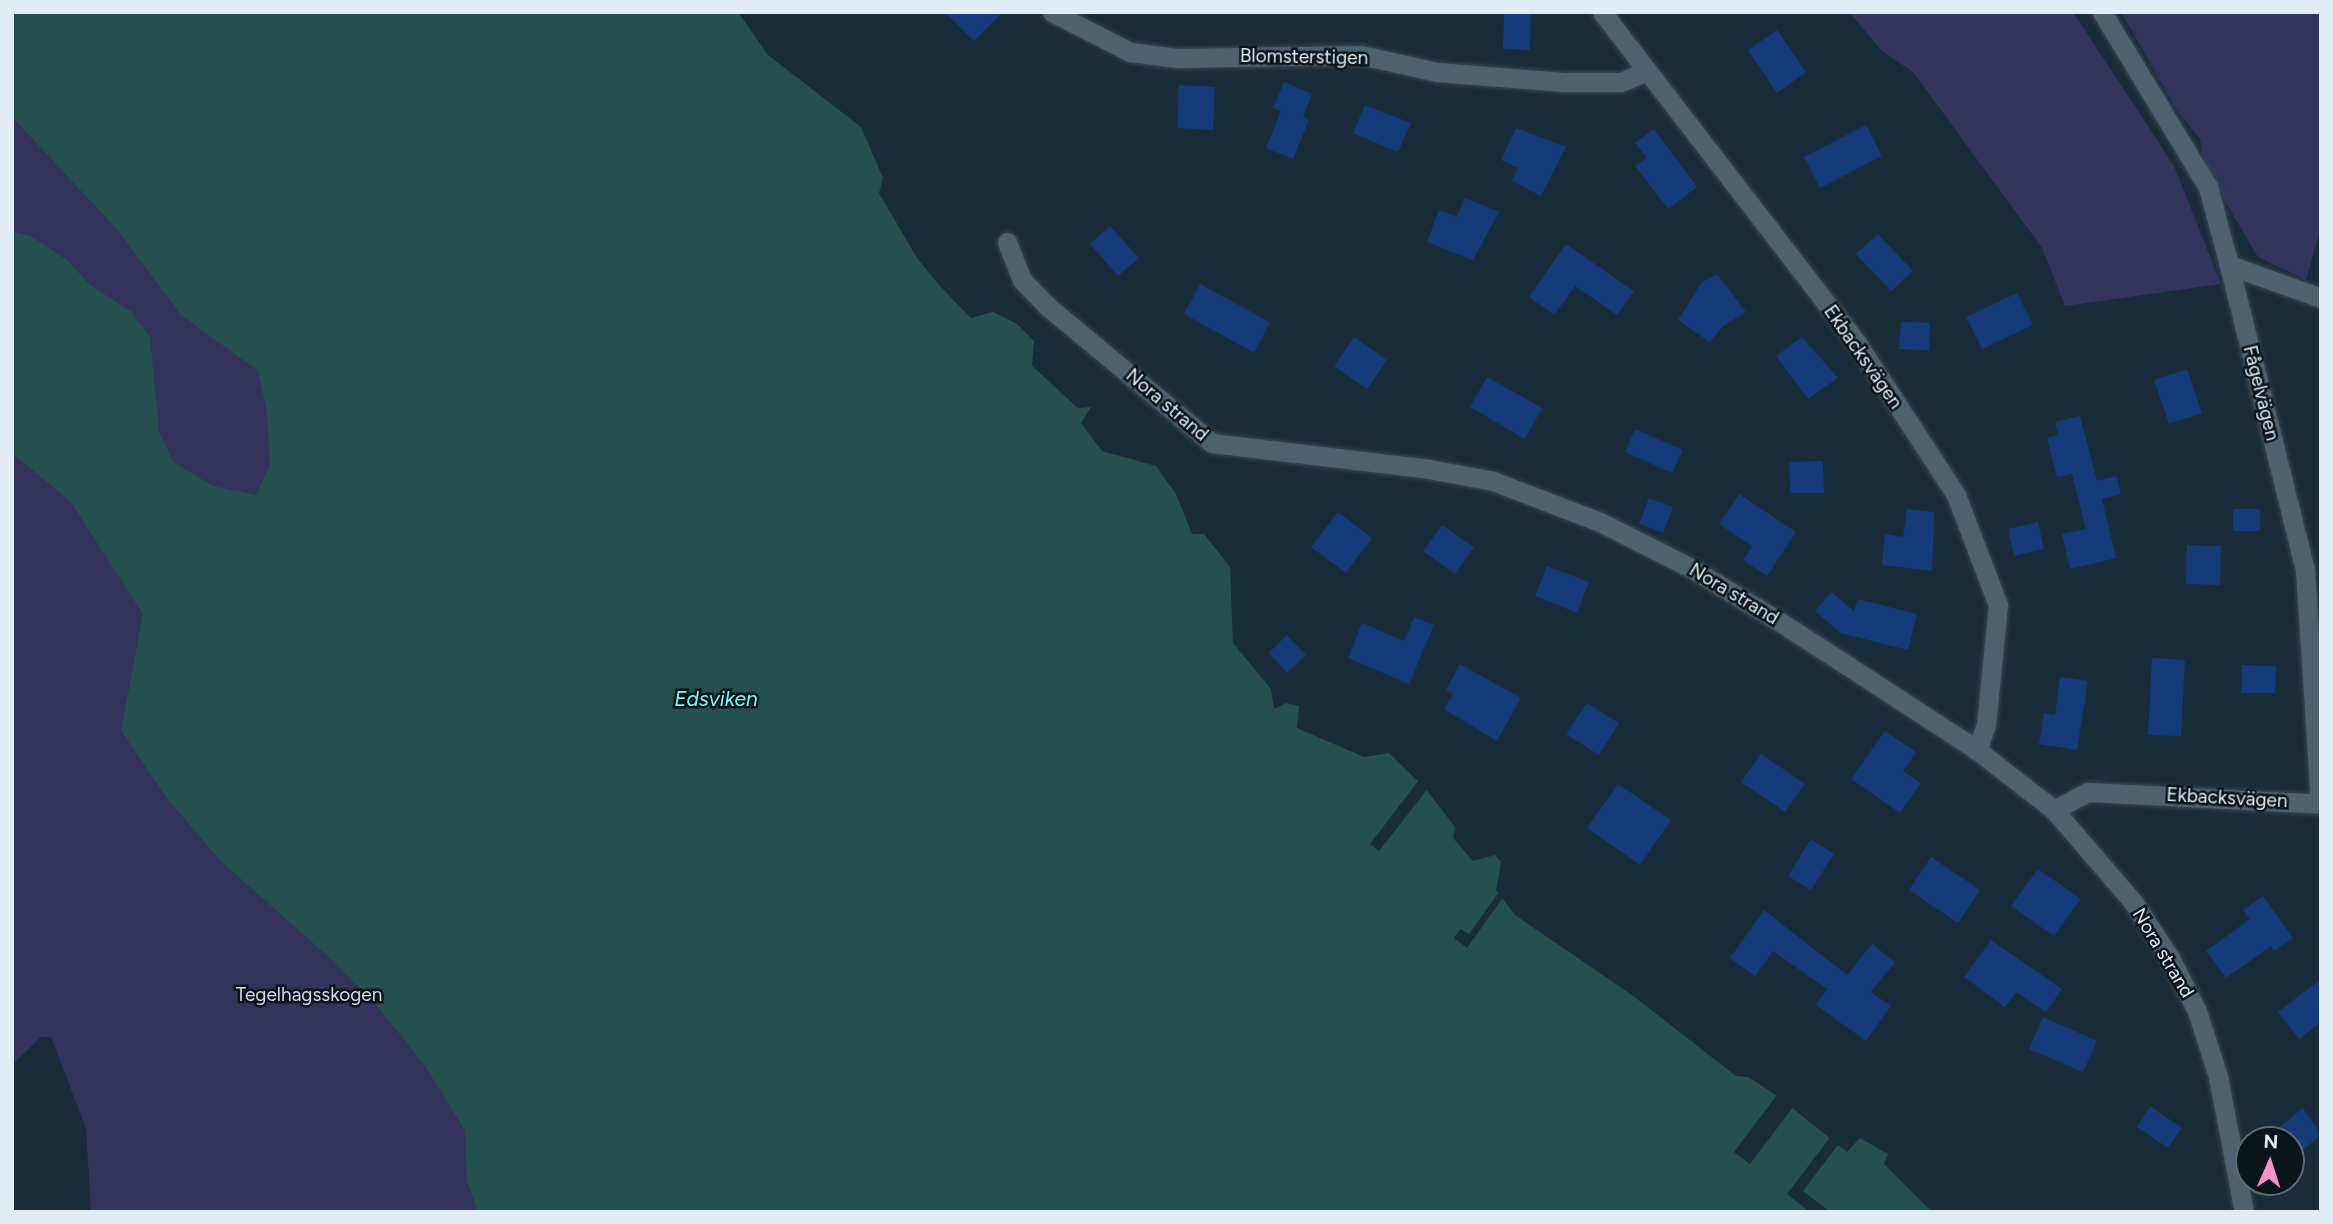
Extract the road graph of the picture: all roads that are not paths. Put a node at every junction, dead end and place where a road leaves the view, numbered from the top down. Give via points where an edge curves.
1 (1052, 12) edge
2 (1602, 12) edge
3 (2102, 12) edge
4 (1645, 72) junction
5 (1007, 242) dead end
6 (2229, 265) junction
7 (2321, 298) edge
8 (1977, 750) junction
9 (2320, 804) edge
10 (2054, 810) junction
11 (2244, 1212) edge

1 - 4 street, Blomsterstigen via 1130,51 1176,58 1361,55 1437,72 1564,82 1621,82
2 - 4 street, Ekbacksvägen
3 - 6 street, Fågelvägen via 2208,187
4 - 8 street, Ekbacksvägen via 1858,345 1956,495 1998,605 1986,725
5 - 8 street, Nora strand via 1021,280 1047,306 1212,443 1469,476 1600,522 1691,568 1774,618
6 - 7 street
6 - 9 street, Fågelvägen via 2305,569
8 - 10 street, Nora strand
9 - 10 street, Ekbacksvägen via 2088,792
10 - 11 street, Nora strand via 2133,902 2170,958 2197,1011 2218,1077

